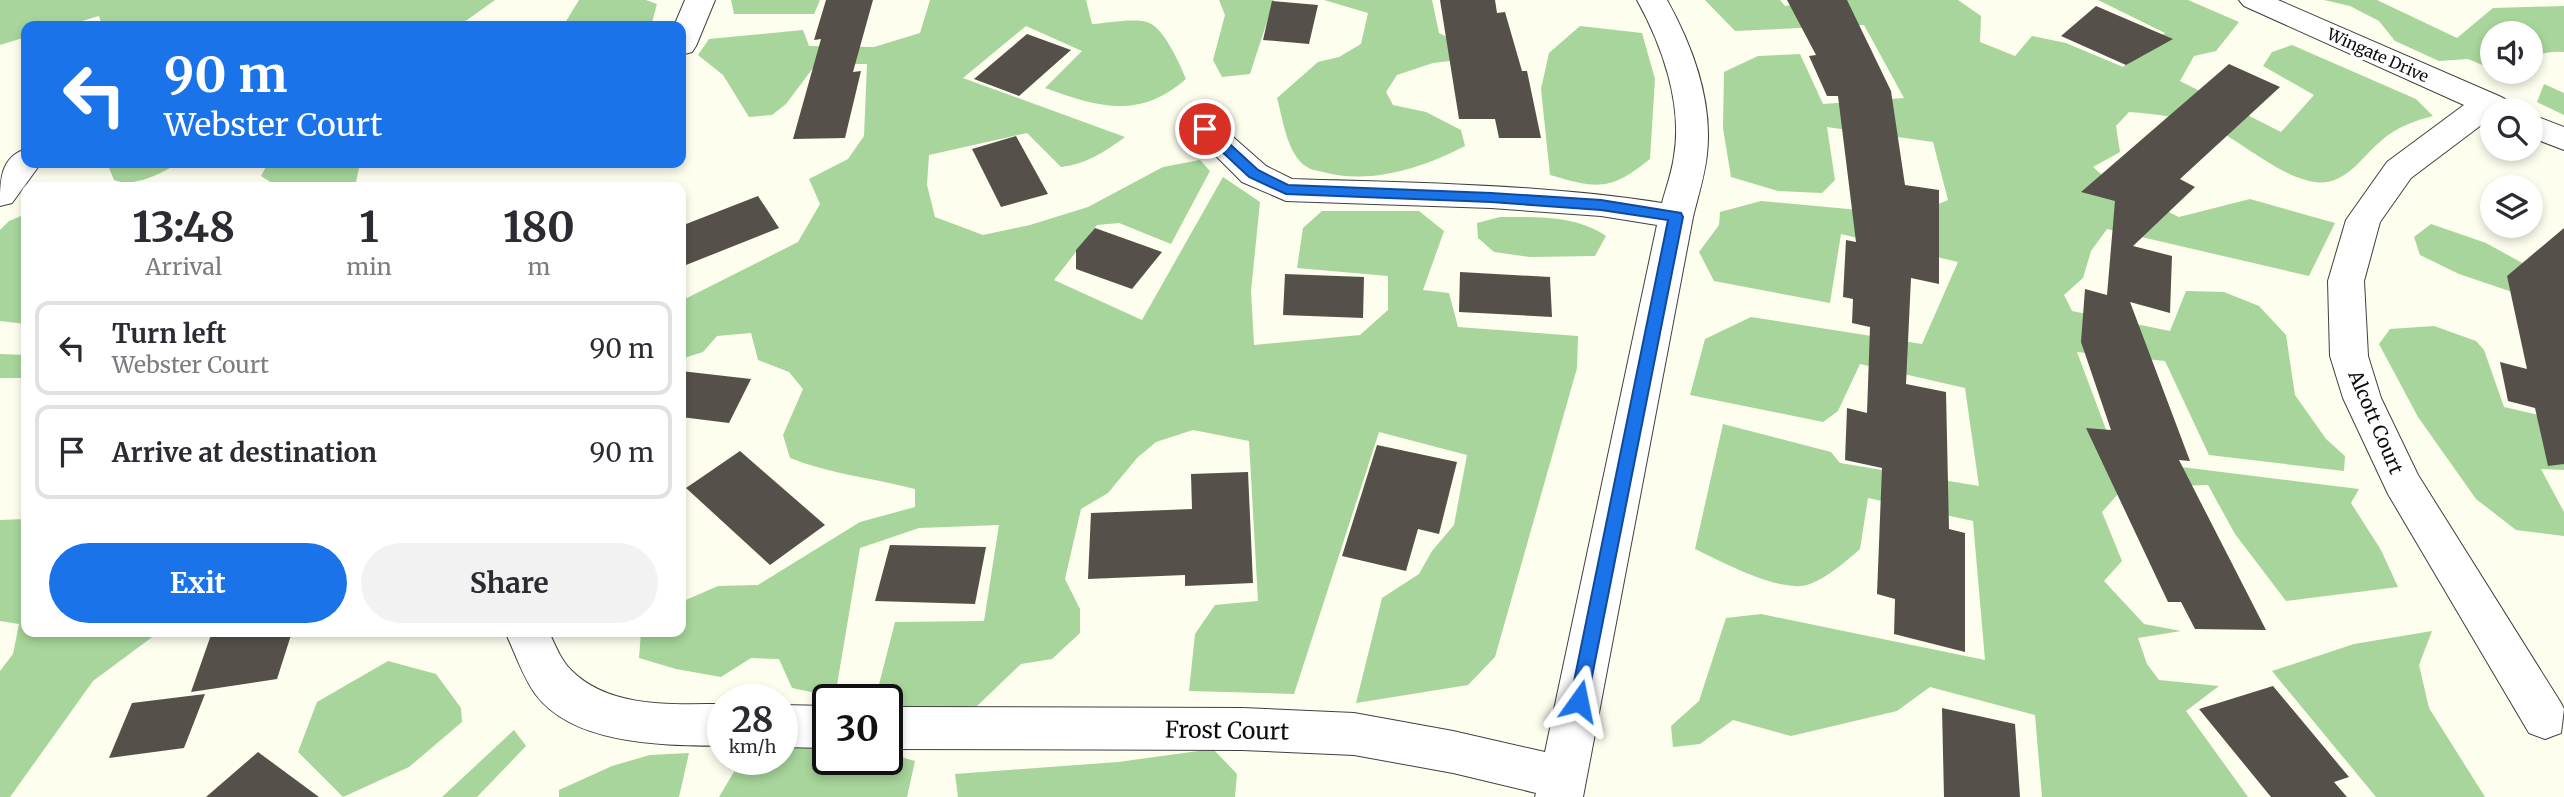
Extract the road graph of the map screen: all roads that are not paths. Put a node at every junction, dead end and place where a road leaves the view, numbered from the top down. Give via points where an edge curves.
1 (700, 0) edge
2 (1652, 0) edge
3 (2254, 0) edge
4 (686, 34) edge
5 (2480, 100) edge
6 (2480, 117) edge
7 (1205, 129) dead end
8 (2543, 130) edge
9 (2564, 140) edge
10 (21, 167) edge
11 (0, 195) edge
12 (1676, 217) junction
13 (530, 637) edge
14 (2545, 718) dead end
15 (707, 725) edge
16 (903, 727) edge
17 (1561, 787) edge

1 - 4 street
2 - 12 street via 1682,71 1692,118 1691,155
3 - 5 street, Wingate Drive
6 - 14 street, Alcott Court via 2399,170 2363,220 2346,281 2349,356 2362,398 2402,484
7 - 12 street via 1254,174 1286,190 1491,197 1601,205
8 - 9 street
10 - 11 street
12 - 17 street
13 - 15 street via 554,684 595,713 656,724
16 - 17 street, Frost Court via 1354,734 1453,752

